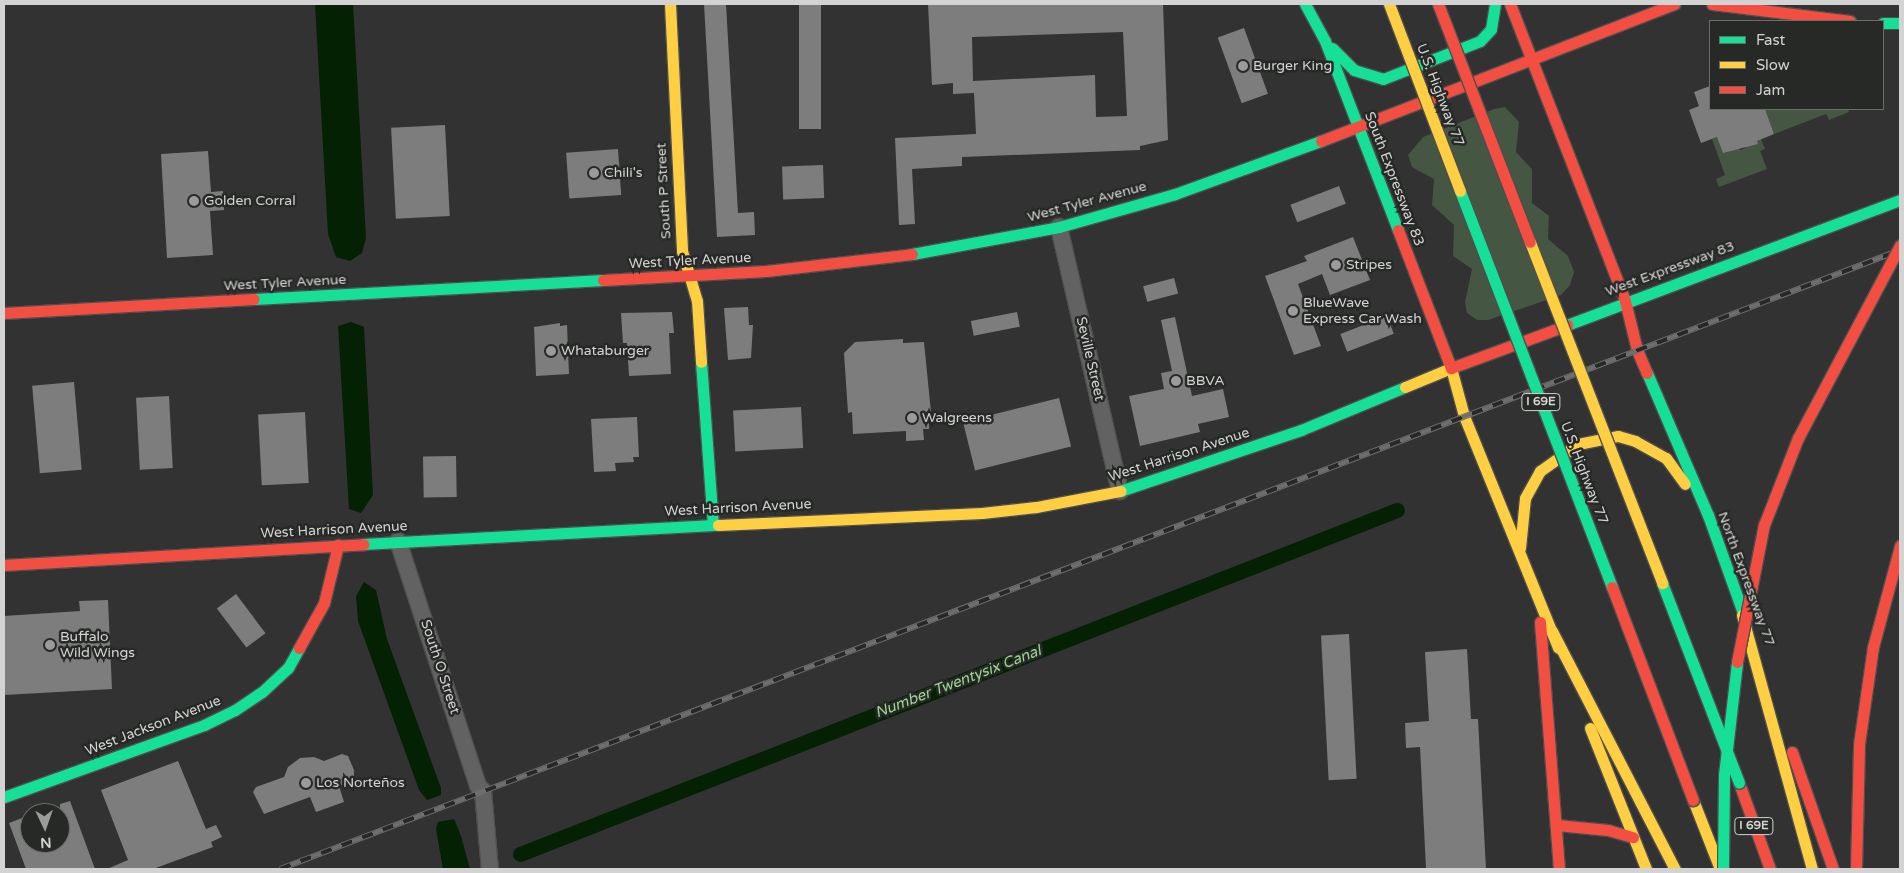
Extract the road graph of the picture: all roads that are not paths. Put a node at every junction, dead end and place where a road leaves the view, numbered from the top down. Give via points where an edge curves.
1 (670, 4) edge
2 (1305, 4) edge
3 (1389, 4) edge
4 (1438, 4) edge
5 (1495, 4) edge
6 (1510, 4) edge
7 (1674, 4) edge
8 (1712, 4) edge
9 (1842, 20) edge
10 (1884, 23) edge
11 (1900, 23) edge
12 (1325, 41) junction
13 (1529, 59) junction
14 (1359, 128) junction
15 (1900, 200) edge
16 (1059, 227) junction
17 (1900, 245) edge
18 (688, 276) junction
19 (1625, 301) junction
20 (4, 313) edge
21 (1451, 368) junction
22 (1120, 491) junction
23 (1708, 515) junction
24 (714, 524) junction
25 (398, 541) junction
26 (338, 545) junction
27 (1900, 546) edge
28 (1519, 551) junction
29 (4, 565) edge
30 (1736, 595) junction
31 (1538, 599) junction
32 (1552, 631) junction
33 (4, 797) edge
34 (1557, 825) junction
35 (1633, 838) junction
36 (490, 869) edge
37 (1559, 869) edge
38 (1646, 869) edge
39 (1675, 869) edge
40 (1721, 869) edge
41 (1770, 869) edge
42 (1812, 869) edge
43 (1833, 869) edge
44 (1856, 869) edge

1 - 18 main road, South P Street via 682,251
2 - 12 main road, South Expressway 83
3 - 40 main road, U.S. Highway 77 / I 69E, bridge
4 - 41 main road, I 69E, bridge
5 - 12 main road via 1491,29 1480,42 1383,79 1354,70
6 - 13 main road
7 - 13 main road, West Tyler Avenue
8 - 9 main road
10 - 11 main road
12 - 14 main road, South Expressway 83
13 - 14 main road, West Tyler Avenue
13 - 19 main road
14 - 16 main road, West Tyler Avenue via 1175,194
14 - 21 main road, South Expressway 83
15 - 19 main road, West Expressway 83
16 - 18 main road, West Tyler Avenue via 842,264
16 - 22 street, Seville Street
17 - 40 main road, bridge via 1798,438 1764,525 1739,641 1724,775
18 - 20 main road, West Tyler Avenue
18 - 24 main road, South P Street via 697,301
19 - 21 main road, West Expressway 83
19 - 23 main road, North Expressway 77 via 1637,350
21 - 22 main road, West Harrison Avenue via 1301,430
21 - 28 main road via 1464,416
22 - 24 main road, West Harrison Avenue via 1036,507 982,513
23 - 28 main road via 1666,458 1635,441 1618,436 1578,444 1540,471 1526,498
23 - 30 main road, North Expressway 77
24 - 25 main road, West Harrison Avenue
25 - 26 main road, West Harrison Avenue
25 - 36 street, South O Street via 478,786 483,792
26 - 29 main road, West Harrison Avenue
26 - 33 main road, West Jackson Avenue via 324,603 288,668 262,692 204,725
27 - 44 main road via 1873,647 1859,744
28 - 31 main road
30 - 42 main road
30 - 43 main road, North Expressway 77
31 - 32 main road
31 - 34 main road
32 - 35 main road
32 - 39 main road
34 - 35 main road via 1608,830
34 - 37 main road
35 - 38 main road

